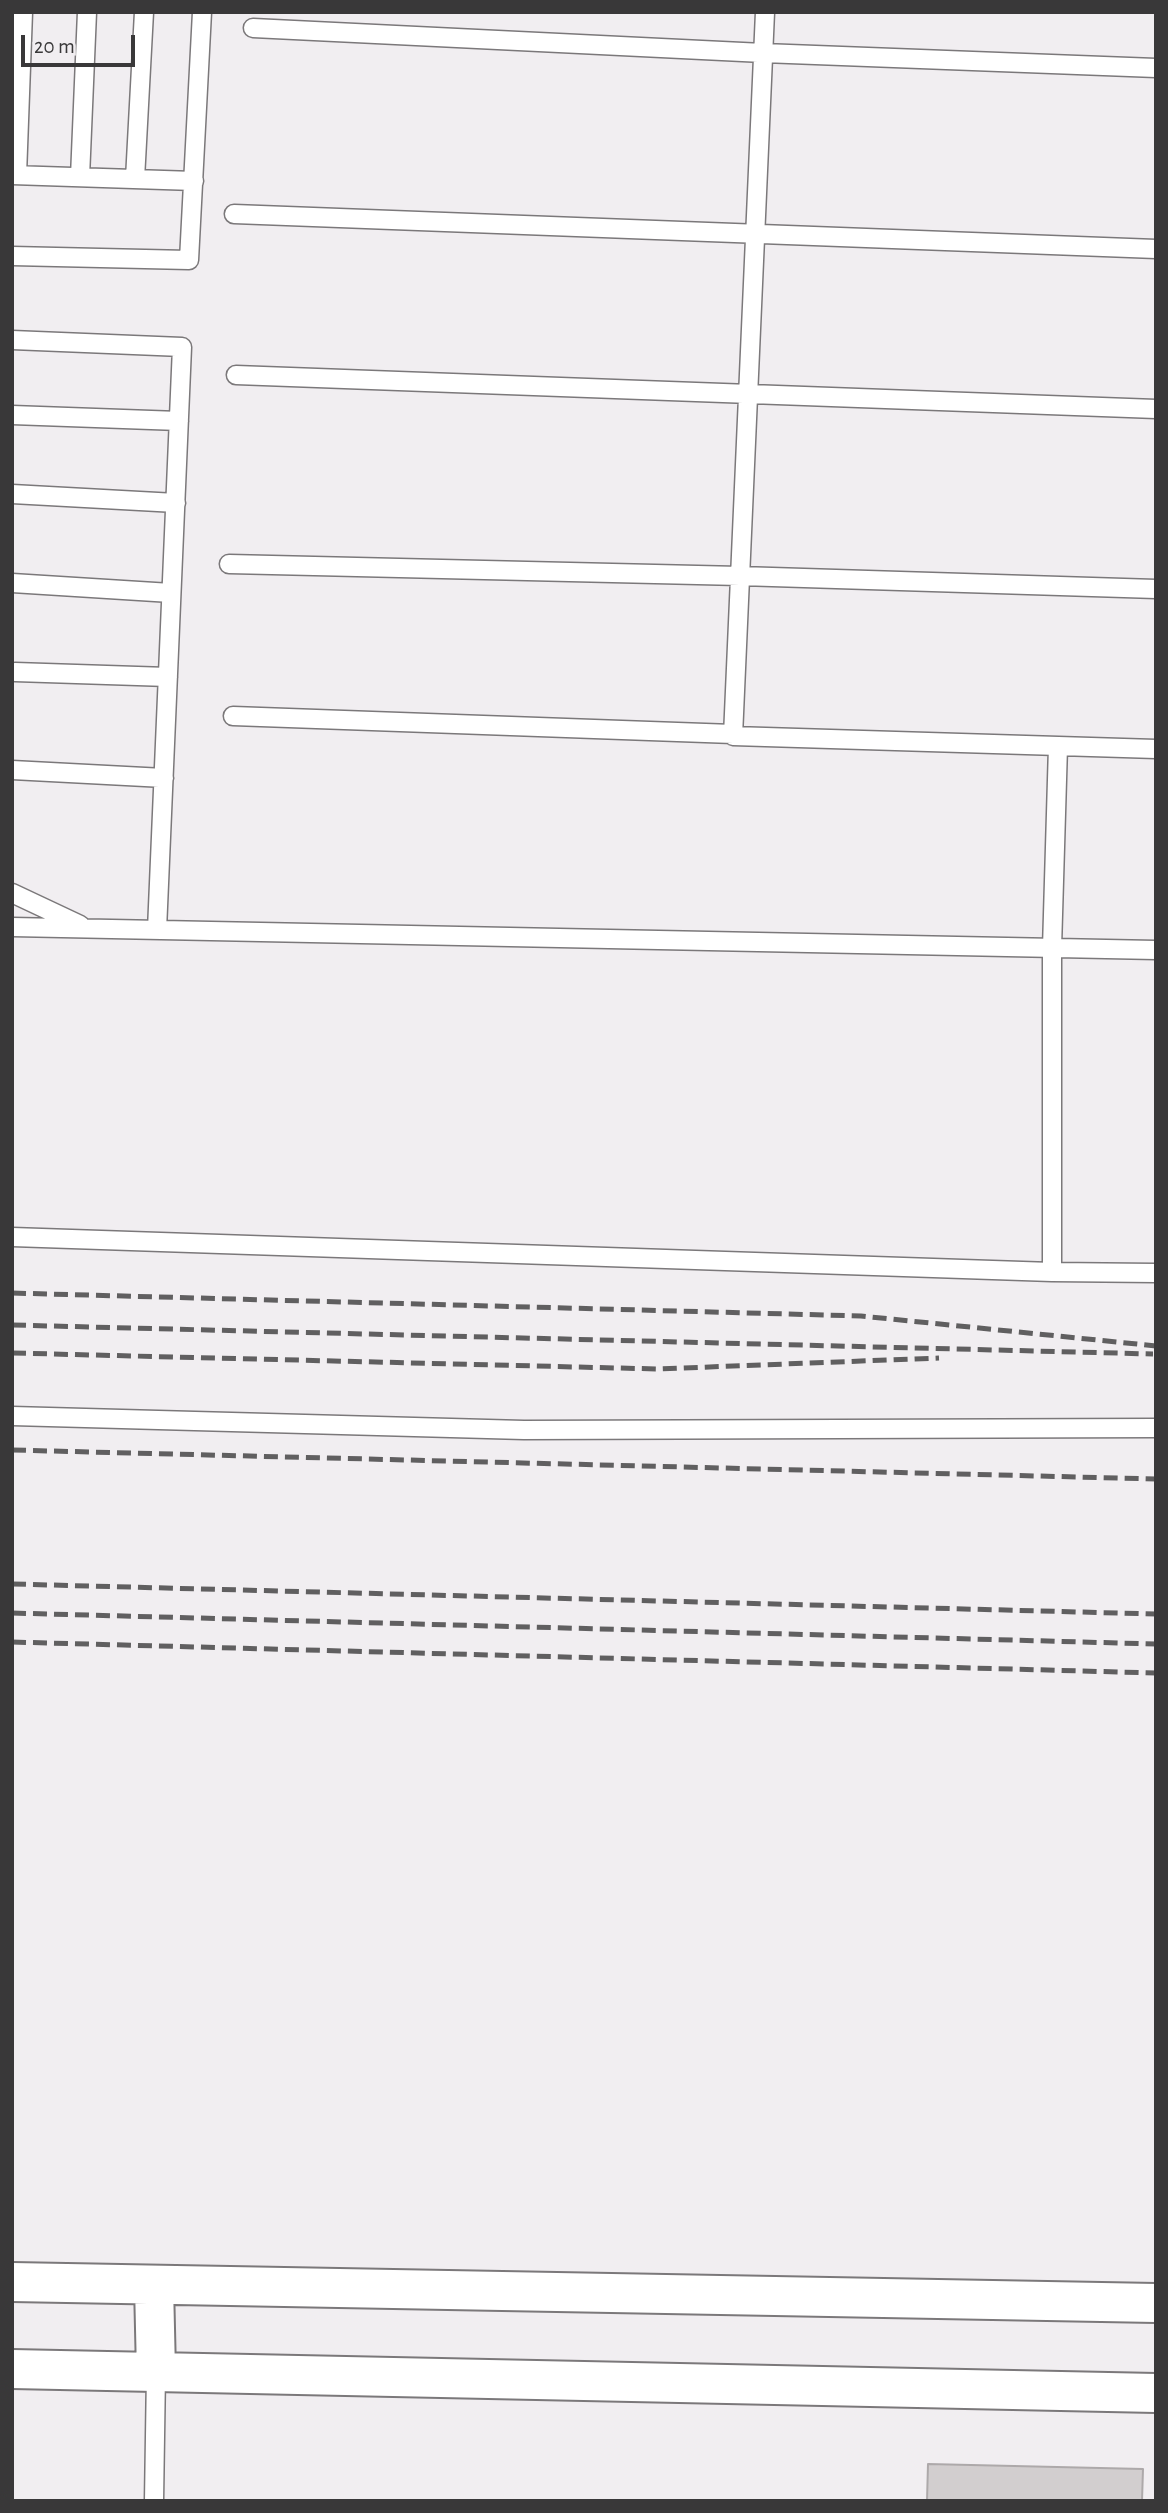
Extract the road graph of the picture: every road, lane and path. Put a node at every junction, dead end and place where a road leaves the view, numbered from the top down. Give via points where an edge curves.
1 (23, 12) edge
2 (87, 12) edge
3 (144, 12) edge
4 (202, 12) edge
5 (765, 12) edge
6 (253, 28) dead end
7 (763, 53) junction
8 (1156, 68) edge
9 (14, 175) edge
10 (80, 177) junction
11 (135, 179) junction
12 (194, 181) junction
13 (234, 214) dead end
14 (755, 234) junction
15 (1156, 249) edge
16 (12, 256) edge
17 (12, 340) edge
18 (236, 375) dead end
19 (748, 393) junction
20 (1156, 409) edge
21 (12, 415) edge
22 (179, 421) junction
23 (12, 494) edge
24 (176, 503) junction
25 (229, 564) dead end
26 (740, 576) junction
27 (12, 583) edge
28 (1156, 589) edge
29 (172, 593) junction
30 (15, 672) dead end
31 (168, 677) junction
32 (233, 716) dead end
33 (733, 734) junction
34 (1058, 746) junction
35 (1156, 749) edge
36 (12, 770) edge
37 (164, 778) junction
38 (12, 893) edge
39 (12, 927) edge
40 (90, 929) junction
41 (157, 930) junction
42 (1052, 948) junction
43 (1156, 950) edge
44 (12, 1237) edge
45 (1052, 1272) junction
46 (1156, 1273) edge
47 (12, 1416) edge
48 (1156, 1428) edge
49 (12, 2282) edge
50 (154, 2285) junction
51 (1156, 2303) edge
52 (12, 2369) edge
53 (156, 2372) junction
54 (1156, 2393) edge
55 (154, 2501) edge

1 - 9 lane
2 - 10 lane
3 - 11 lane
4 - 12 lane
5 - 7 lane
6 - 7 lane
7 - 8 lane
7 - 14 lane
9 - 10 lane
10 - 11 lane
11 - 12 lane
12 - 16 lane via 189,260
13 - 14 lane
14 - 15 lane
14 - 19 lane
17 - 22 lane via 182,347
18 - 19 lane
19 - 20 lane
19 - 26 lane
21 - 22 lane
22 - 24 lane
23 - 24 lane
24 - 29 lane
25 - 26 lane
26 - 28 lane
26 - 33 lane
27 - 29 lane
29 - 31 lane
30 - 31 lane
31 - 37 lane
32 - 33 lane
33 - 34 lane
34 - 35 lane
34 - 42 lane
36 - 37 lane
37 - 41 lane
38 - 40 lane
39 - 40 lane
40 - 41 lane
41 - 42 lane
42 - 43 lane
42 - 45 lane
44 - 45 lane
45 - 46 lane
47 - 48 lane via 524,1430
49 - 50 street
50 - 51 street
50 - 53 street
52 - 53 street
53 - 54 street
53 - 55 lane

